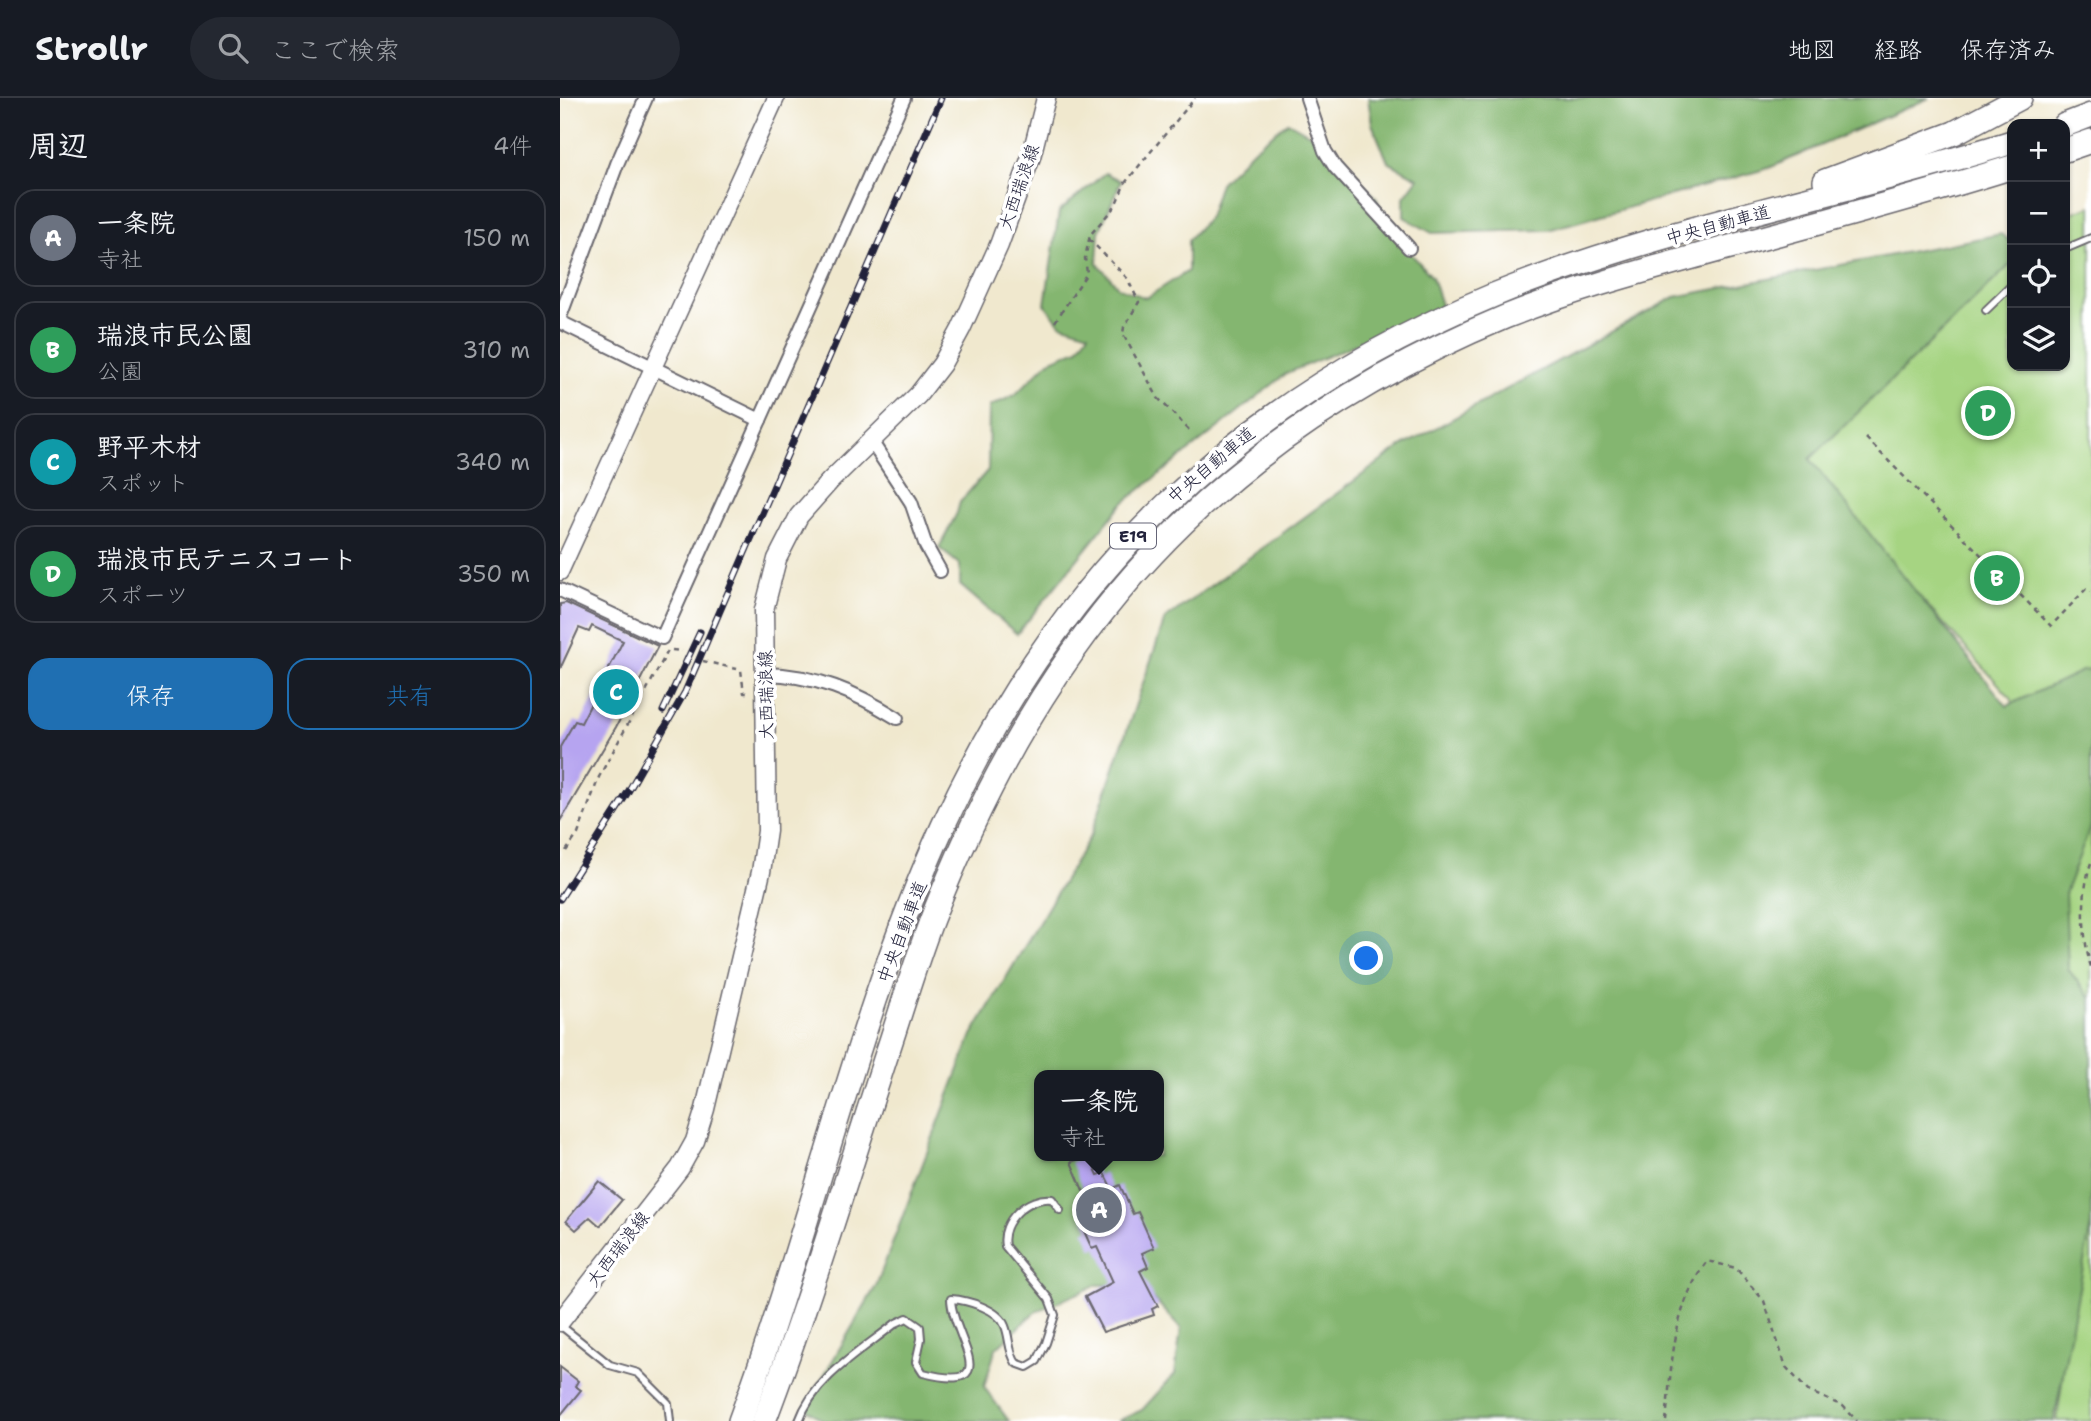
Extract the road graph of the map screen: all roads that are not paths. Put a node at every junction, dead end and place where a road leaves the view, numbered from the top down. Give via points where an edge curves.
1 (646, 98) edge
2 (776, 98) edge
3 (904, 98) edge
4 (1046, 98) edge
5 (1307, 98) edge
6 (2020, 98) edge
7 (2091, 115) edge
8 (2070, 123) edge
9 (2091, 141) edge
10 (2007, 143) edge
11 (2070, 148) edge
12 (2091, 157) edge
13 (2070, 163) edge
14 (2007, 168) edge
15 (2008, 182) edge
16 (2090, 237) edge
17 (1761, 238) junction
18 (2070, 247) edge
19 (1409, 248) dead end
20 (1617, 252) junction
21 (2007, 290) edge
22 (1986, 310) dead end
23 (560, 317) edge
24 (560, 322) edge
25 (653, 367) junction
26 (760, 420) junction
27 (871, 440) junction
28 (940, 571) dead end
29 (560, 572) edge
30 (560, 590) edge
31 (765, 674) junction
32 (897, 718) dead end
33 (1060, 1210) dead end
34 (560, 1324) edge
35 (670, 1421) edge
36 (740, 1421) edge
37 (764, 1421) edge
38 (799, 1421) edge

1 - 23 street
2 - 25 street
3 - 26 street
4 - 27 main road, 大西瑞浪線 via 1017,201 961,329 918,395
5 - 19 street via 1335,167
6 - 20 highway via 1954,133 1854,172
7 - 8 highway
9 - 11 highway
10 - 20 highway, 中央自動車道 / E19
12 - 13 highway
14 - 17 highway, 中央自動車道 / E19
15 - 17 highway via 1815,233
16 - 18 lane
17 - 37 highway, 中央自動車道 / E19 via 1565,295 1386,373 1276,443 1213,493 1156,548 1098,616 1015,742 930,923 817,1275
20 - 36 highway, 中央自動車道 / E19 via 1426,324 1320,382 1195,476 1115,556 1068,614 1004,712 942,828 869,1023
21 - 22 lane
24 - 25 street
25 - 26 street
25 - 29 street
26 - 30 street via 662,638
27 - 28 street via 911,502
27 - 31 main road, 大西瑞浪線 via 799,516 777,559 764,610
31 - 32 street via 829,683
31 - 34 main road, 大西瑞浪線 via 767,831 761,872 695,1141 680,1168
33 - 38 lane via 1052,1199 1037,1199 1010,1221 1003,1237 1005,1246 1049,1299 1055,1315 1037,1361 1027,1367 1016,1363 998,1315 951,1299 951,1312 971,1357 970,1370 963,1378 953,1381 923,1373 916,1362 920,1327 907,1318 819,1385
34 - 35 lane via 610,1365 638,1374 668,1403

